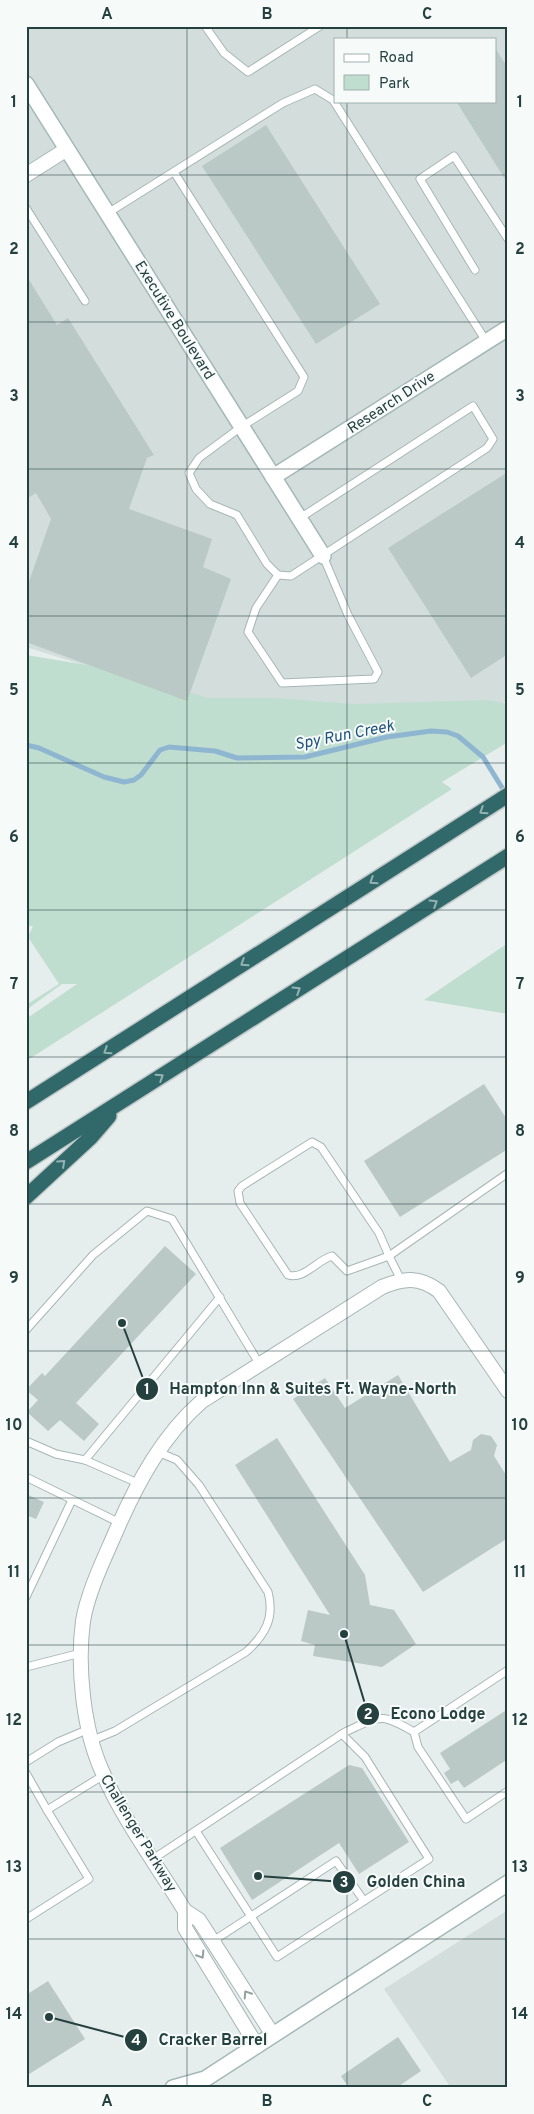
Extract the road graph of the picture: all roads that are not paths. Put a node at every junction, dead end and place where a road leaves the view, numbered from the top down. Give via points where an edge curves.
1 (205, 26) edge
2 (320, 26) edge
3 (26, 84) edge
4 (334, 102) edge
5 (334, 102) edge
6 (67, 149) junction
7 (174, 172) junction
8 (26, 174) edge
9 (26, 208) edge
10 (108, 213) junction
11 (508, 239) edge
12 (475, 270) dead end
13 (85, 301) dead end
14 (508, 328) edge
15 (486, 341) junction
16 (242, 427) junction
17 (274, 477) junction
18 (300, 518) junction
19 (323, 556) junction
20 (278, 575) junction
21 (508, 795) edge
22 (505, 858) edge
23 (26, 1102) edge
24 (119, 1103) junction
25 (26, 1162) edge
26 (508, 1173) edge
27 (26, 1196) edge
28 (389, 1256) junction
29 (401, 1280) junction
30 (220, 1296) junction
31 (26, 1330) edge
32 (260, 1365) junction
33 (508, 1391) edge
34 (26, 1441) edge
35 (157, 1452) junction
36 (85, 1460) junction
37 (26, 1477) edge
38 (140, 1484) junction
39 (72, 1500) junction
40 (120, 1523) junction
41 (26, 1597) edge
42 (82, 1653) junction
43 (26, 1666) edge
44 (508, 1670) edge
45 (414, 1732) junction
46 (91, 1734) junction
47 (342, 1734) junction
48 (26, 1762) edge
49 (26, 1773) edge
50 (104, 1775) junction
51 (508, 1791) edge
52 (47, 1810) junction
53 (196, 1831) junction
54 (153, 1859) junction
55 (508, 1883) edge
56 (364, 1901) junction
57 (185, 1911) junction
58 (250, 1916) junction
59 (26, 1920) edge
60 (212, 1941) junction
61 (273, 2035) junction
62 (257, 2046) junction
63 (206, 2085) edge
64 (173, 2088) edge

1 - 2 lane via 224,53 248,72
3 - 6 street, Executive Boulevard
4 - 15 lane
5 - 7 lane via 315,89 283,104
6 - 8 street
6 - 10 street, Executive Boulevard
7 - 10 lane
7 - 16 lane via 304,377 298,392
9 - 13 lane
10 - 16 street, Executive Boulevard
11 - 12 lane via 454,156 420,179
14 - 15 street, Research Drive
15 - 17 street, Research Drive
16 - 17 street, Executive Boulevard
16 - 20 lane via 199,458 189,473 196,489 210,504 236,515 267,564
17 - 18 street, Executive Boulevard
18 - 19 street, Executive Boulevard
18 - 19 lane via 473,406 493,439 487,448
19 - 20 lane via 291,576
19 - 20 lane via 348,616 378,672 374,679 282,683 248,632 256,608
21 -> 23 highway
24 -> 22 highway
24 - 25 highway
27 -> 24 highway via 90,1138
26 - 28 lane
28 - 28 lane via 379,1233 321,1147 312,1142 238,1191 240,1203 288,1275 293,1277 304,1273 332,1256 348,1272
28 - 29 lane
29 - 32 street, Challenger Parkway via 382,1287
29 - 33 street via 427,1282 439,1291
30 - 31 lane via 172,1219 147,1210 93,1255
30 - 32 lane
30 - 36 lane
32 - 35 street, Challenger Parkway via 202,1401 181,1420
34 - 36 lane via 56,1454
35 - 38 street, Challenger Parkway
35 - 46 lane via 178,1460 204,1493 268,1592 271,1603 268,1621 262,1637 246,1652 115,1730
36 - 38 lane
37 - 39 lane
38 - 40 street, Challenger Parkway
39 - 40 lane
39 - 41 lane
40 - 42 street, Challenger Parkway via 101,1565 84,1620
42 - 43 lane
42 - 46 street, Challenger Parkway via 80,1670
44 - 45 lane
45 - 47 lane via 390,1718 372,1720
45 - 51 lane via 418,1746 466,1819
46 - 48 lane via 58,1742
46 - 50 street, Challenger Parkway
47 - 53 lane
47 - 56 lane via 365,1757 429,1859
49 - 52 lane
50 - 52 lane
50 - 54 street, Challenger Parkway
52 - 59 lane via 89,1879
53 - 54 lane
53 - 58 lane
54 - 57 street, Challenger Parkway
55 - 61 street
56 - 58 lane via 336,1862
56 - 58 lane via 277,1957
57 - 60 street, Challenger Parkway via 199,1920
57 -> 62 street, Challenger Parkway via 185,1928
58 - 60 lane
61 -> 60 street, Challenger Parkway
61 - 62 street
62 - 63 street
63 - 64 street

